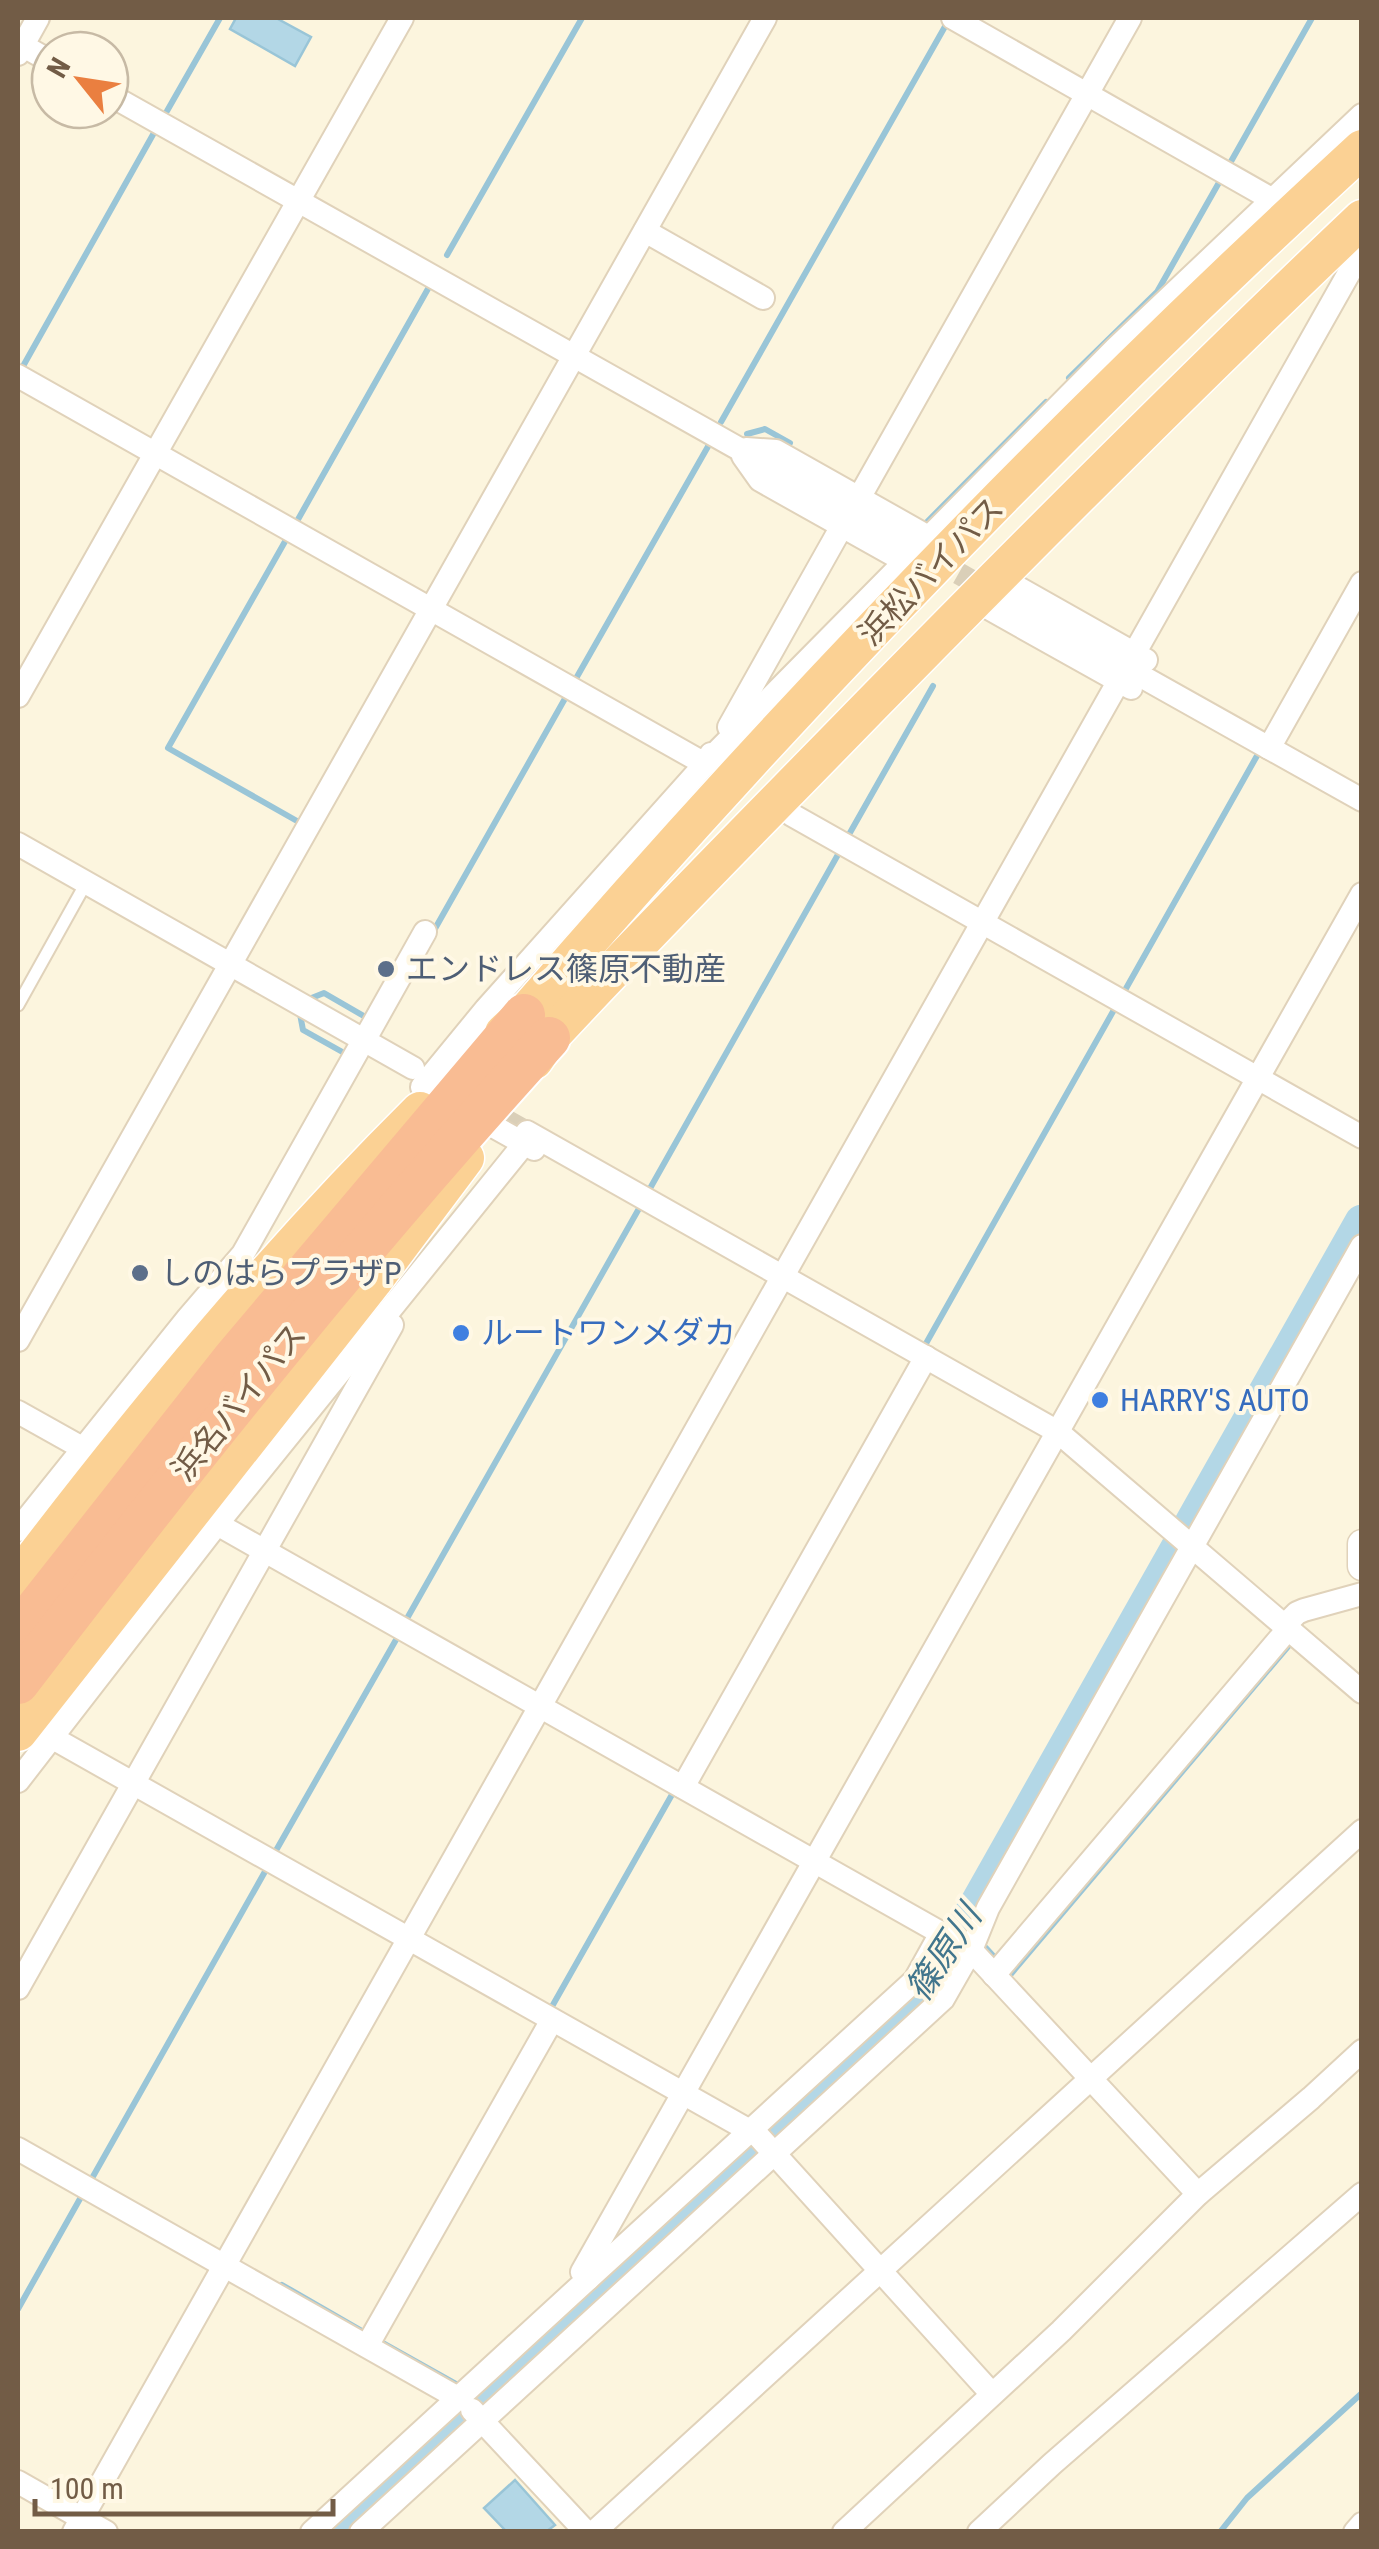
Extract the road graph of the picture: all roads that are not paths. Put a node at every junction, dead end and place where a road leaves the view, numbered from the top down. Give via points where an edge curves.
1 (38, 18) edge
2 (402, 18) edge
3 (766, 18) edge
4 (953, 18) edge
5 (1130, 18) edge
6 (19, 48) edge
7 (1087, 93) junction
8 (130, 106) edge
9 (1362, 115) edge
10 (1362, 149) edge
11 (1362, 178) edge
12 (298, 201) junction
13 (1282, 206) junction
14 (645, 231) junction
15 (1358, 236) edge
16 (763, 298) dead end
17 (574, 356) junction
18 (1133, 366) junction
19 (18, 376) edge
20 (737, 448) junction
21 (155, 454) junction
22 (858, 498) junction
23 (842, 526) junction
24 (923, 553) junction
25 (1362, 583) edge
26 (994, 593) junction
27 (431, 609) junction
28 (1126, 667) junction
29 (1169, 692) junction
30 (18, 696) edge
31 (1269, 748) junction
32 (705, 764) junction
33 (1362, 800) edge
34 (777, 801) junction
35 (18, 844) edge
36 (86, 883) junction
37 (1362, 894) edge
38 (982, 922) junction
39 (425, 932) dead end
40 (230, 964) junction
41 (18, 1005) edge
42 (306, 1007) junction
43 (536, 1027) junction
44 (364, 1040) junction
45 (1258, 1078) junction
46 (433, 1079) junction
47 (511, 1126) junction
48 (1362, 1137) edge
49 (628, 1189) junction
50 (1362, 1246) edge
51 (782, 1276) junction
52 (383, 1318) junction
53 (18, 1340) edge
54 (926, 1357) junction
55 (18, 1412) edge
56 (1058, 1432) junction
57 (95, 1456) junction
58 (205, 1515) junction
59 (18, 1530) edge
60 (1186, 1541) junction
61 (1362, 1544) edge
62 (264, 1551) junction
63 (1362, 1566) edge
64 (18, 1578) edge
65 (1362, 1594) edge
66 (1286, 1627) junction
67 (18, 1632) edge
68 (18, 1683) edge
69 (1362, 1692) edge
70 (540, 1706) junction
71 (34, 1735) edge
72 (18, 1781) edge
73 (133, 1784) junction
74 (683, 1787) junction
75 (1362, 1831) edge
76 (816, 1862) junction
77 (408, 1939) junction
78 (956, 1941) junction
79 (994, 1975) junction
80 (18, 1988) edge
81 (552, 2020) junction
82 (1362, 2051) edge
83 (1090, 2078) junction
84 (683, 2094) junction
85 (760, 2140) junction
86 (18, 2149) edge
87 (1198, 2194) junction
88 (1362, 2194) edge
89 (224, 2266) junction
90 (880, 2270) junction
91 (588, 2279) junction
92 (367, 2346) junction
93 (991, 2393) junction
94 (468, 2406) junction
95 (18, 2482) edge
96 (1362, 2524) edge
97 (78, 2525) edge
98 (106, 2532) edge
99 (312, 2532) edge
100 (360, 2532) edge
101 (586, 2532) edge
102 (594, 2532) edge
103 (844, 2532) edge
104 (979, 2532) edge
105 (1356, 2532) edge

1 - 6 street
2 - 12 street
3 - 14 street
4 - 7 street
5 - 7 street
7 - 13 street
7 - 22 street
8 - 12 street
9 - 13 street
10 - 13 highway, 浜松バイパス
11 - 18 highway
12 - 17 street
12 - 21 street
13 - 18 highway, 浜松バイパス
13 - 24 street via 1116,348
14 - 16 street
14 - 17 street
15 - 26 highway, 浜松バイパス via 1170,403
15 - 28 street
17 - 20 street
17 - 27 street
18 - 24 highway, 浜松バイパス
19 - 21 street
20 - 22 street via 776,451
20 - 23 street via 760,480
20 - 24 street
21 - 27 street
21 - 30 street
22 - 24 street
23 - 24 street
23 - 32 street
24 - 32 street
24 - 43 highway, 浜松バイパス
25 - 31 street
26 - 28 street
26 - 28 street
26 - 34 highway, 浜松バイパス
27 - 32 street
27 - 40 street
28 - 29 street via 1130,688
28 - 29 street via 1146,660
28 - 38 street
29 - 31 street
31 - 33 street
32 - 46 street via 486,1009
34 - 38 street
34 - 43 highway, 浜松バイパス via 666,914
35 - 36 street
36 - 40 street
36 - 41 lane
37 - 45 street
38 - 45 street
38 - 51 street
39 - 44 street
40 - 42 street
40 - 53 street
42 - 44 street via 331,1035
42 - 46 street
43 - 46 highway
43 - 47 highway
43 - 67 highway, 浜名バイパス via 234,1358
43 - 68 highway, 浜名バイパス via 432,1169
44 - 46 street
44 - 57 street via 244,1254 188,1318
45 - 48 street
45 - 56 street
46 - 57 highway via 353,1179
47 - 49 street via 591,1182
47 - 49 street via 603,1161
47 - 52 street
47 - 58 highway via 373,1282
49 - 51 street
50 - 60 street
51 - 54 street
51 - 70 street
52 - 58 street
52 - 62 street via 392,1325
54 - 56 street
54 - 74 street
55 - 57 street
56 - 60 street
56 - 76 street
57 - 59 street
57 - 64 highway
58 - 62 street
58 - 71 highway
60 - 66 street
60 - 78 street via 988,1908
61 - 63 street
62 - 70 street
62 - 73 street
65 - 66 street via 1297,1613
66 - 69 street
66 - 79 street
70 - 74 street
70 - 77 street
71 - 72 street
71 - 73 street
73 - 77 street
73 - 80 street
74 - 76 street
75 - 83 street
76 - 78 street
76 - 84 street
77 - 81 street
77 - 89 street
78 - 79 street
78 - 85 street
78 - 85 street via 942,1999
79 - 83 street
81 - 84 street
81 - 92 street
82 - 87 street
83 - 87 street
83 - 90 street
84 - 85 street
84 - 91 street via 582,2272
85 - 90 street
85 - 91 street
85 - 94 street
86 - 89 street
87 - 93 street
88 - 104 street
89 - 92 street
89 - 97 street
90 - 93 street
90 - 102 street
91 - 94 street
92 - 94 street
93 - 103 street
94 - 99 street
94 - 100 street
94 - 101 street
95 - 97 street
96 - 105 street
97 - 98 street

